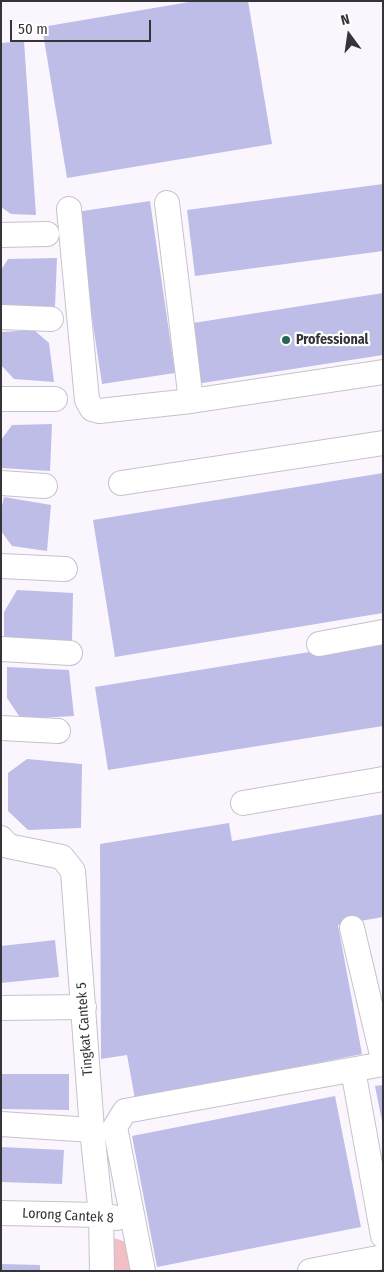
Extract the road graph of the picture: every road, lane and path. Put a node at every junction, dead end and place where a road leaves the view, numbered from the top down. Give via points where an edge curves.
1 (167, 203) dead end
2 (69, 209) dead end
3 (47, 234) dead end
4 (1, 235) edge
5 (1, 318) edge
6 (51, 319) dead end
7 (383, 372) edge
8 (55, 398) dead end
9 (1, 399) edge
10 (191, 401) junction
11 (383, 443) edge
12 (1, 483) edge
13 (121, 483) dead end
14 (45, 486) dead end
15 (1, 566) edge
16 (65, 569) dead end
17 (383, 632) edge
18 (319, 644) dead end
19 (1, 649) edge
20 (70, 653) dead end
21 (1, 728) edge
22 (58, 731) dead end
23 (383, 779) edge
24 (243, 803) dead end
25 (1, 838) edge
26 (352, 928) dead end
27 (84, 1007) junction
28 (1, 1008) edge
29 (383, 1060) edge
30 (383, 1064) edge
31 (353, 1070) junction
32 (1, 1124) edge
33 (92, 1130) junction
34 (1, 1213) edge
35 (101, 1215) junction
36 (134, 1220) junction
37 (383, 1236) edge
38 (383, 1257) edge
39 (102, 1271) edge
40 (143, 1271) edge
41 (310, 1271) edge

1 - 10 street
2 - 10 street via 87,400 92,409 99,411
3 - 4 street
5 - 6 street
7 - 10 street
8 - 9 street
11 - 13 street
12 - 14 street
15 - 16 street
17 - 18 street
19 - 20 street
21 - 22 street
23 - 24 street
25 - 27 street, Tingkat Cantek 5 via 8,846 62,857 73,871
26 - 29 street
27 - 28 street
27 - 33 street, Tingkat Cantek 5
30 - 31 street
31 - 36 street via 124,1111 114,1127
31 - 37 street
32 - 33 street
33 - 35 street, Tingkat Cantek 5
34 - 35 street, Lorong Cantek 8
35 - 36 street, Lorong Cantek 8
35 - 39 street, Tingkat Cantek 5
36 - 40 street
38 - 41 street

